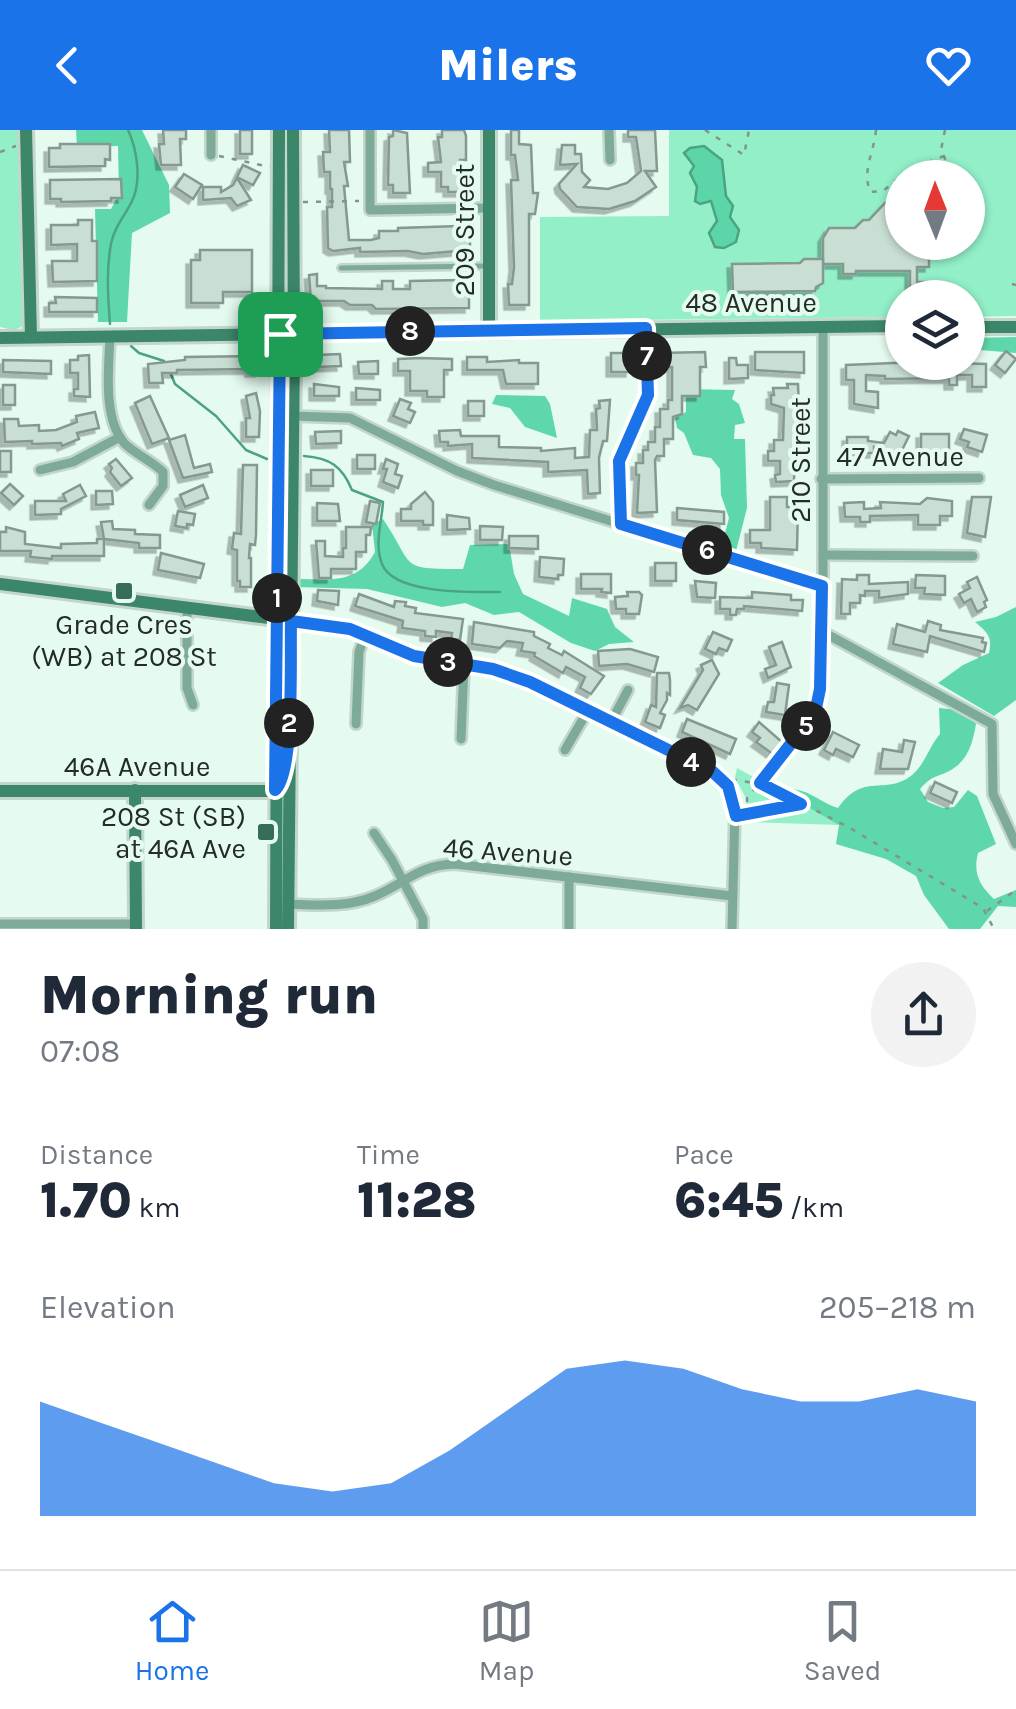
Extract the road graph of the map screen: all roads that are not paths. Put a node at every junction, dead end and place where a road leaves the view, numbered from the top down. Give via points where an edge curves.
1 (211, 130) edge
2 (279, 130) edge
3 (293, 130) edge
4 (370, 130) edge
5 (489, 130) edge
6 (609, 130) edge
7 (26, 136) edge
8 (211, 155) road end
9 (610, 160) dead end
10 (489, 208) junction
11 (489, 266) junction
12 (341, 268) dead end
13 (823, 326) junction
14 (885, 326) edge
15 (985, 326) edge
16 (1016, 327) edge
17 (646, 328) junction
18 (489, 329) junction
19 (286, 334) junction
20 (110, 336) junction
21 (31, 337) junction
22 (0, 338) edge
23 (293, 416) junction
24 (120, 437) junction
25 (40, 470) dead end
26 (979, 478) dead end
27 (821, 480) junction
28 (149, 505) dead end
29 (621, 524) junction
30 (822, 555) junction
31 (973, 556) dead end
32 (0, 584) edge
33 (822, 586) junction
34 (187, 607) junction
35 (284, 620) junction
36 (823, 632) junction
37 (364, 635) junction
38 (464, 664) junction
39 (628, 690) dead end
40 (193, 705) dead end
41 (587, 712) junction
42 (815, 713) road end
43 (356, 724) dead end
44 (610, 724) junction
45 (460, 739) dead end
46 (565, 750) dead end
47 (289, 756) junction
48 (135, 790) junction
49 (275, 790) junction
50 (0, 791) edge
51 (374, 833) dead end
52 (1016, 844) edge
53 (570, 877) junction
54 (401, 882) junction
55 (732, 896) junction
56 (288, 904) junction
57 (0, 924) edge
58 (136, 926) edge
59 (276, 929) edge
60 (288, 929) edge
61 (423, 929) edge
62 (569, 929) edge
63 (732, 929) edge

1 - 8 street
2 - 19 main road
3 - 19 main road
4 - 10 street via 370,210
5 - 10 main road, 209 Street
6 - 9 street
7 - 21 main road
10 - 11 main road, 209 Street
11 - 12 lane
11 - 18 main road, 209 Street
13 - 14 main road, 48 Avenue
13 - 17 main road, 48 Avenue
13 - 27 street, 210 Street
15 - 16 main road
17 - 18 main road, 48 Avenue
17 - 29 street via 648,395 619,461
18 - 19 main road, 48 Avenue
19 - 20 main road, 48 Avenue
19 - 23 main road
19 - 35 main road via 277,512
20 - 21 main road, 48 Avenue
20 - 24 street via 110,398
21 - 22 main road, 48 Avenue
23 - 29 street via 350,418 457,472
23 - 35 main road
24 - 25 street via 73,462
24 - 28 street via 163,472 163,486
26 - 27 street, 47 Avenue
27 - 30 street, 210 Street
29 - 33 street
30 - 31 street
30 - 33 street, 210 Street
32 - 34 main road
33 - 36 street, 210 Street
34 - 35 main road
34 - 40 street
35 - 37 street
35 - 47 main road
35 - 49 main road
36 - 42 street, 210 Street
36 - 52 street via 992,724 993,794
37 - 38 street via 414,656
37 - 43 street
38 - 41 street via 530,682
38 - 45 street
39 - 44 street
41 - 44 street
41 - 46 street
44 - 55 street via 721,778 732,793 741,816
47 - 49 main road
47 - 56 main road
48 - 49 main road, 46A Avenue
48 - 50 main road, 46A Avenue
48 - 58 main road
49 - 59 main road
51 - 54 street
53 - 54 street, 46 Avenue via 434,865
53 - 55 street, 46 Avenue
53 - 62 street
54 - 56 street, 46 Avenue via 348,905
54 - 61 street
55 - 63 street
56 - 60 main road
57 - 58 street

